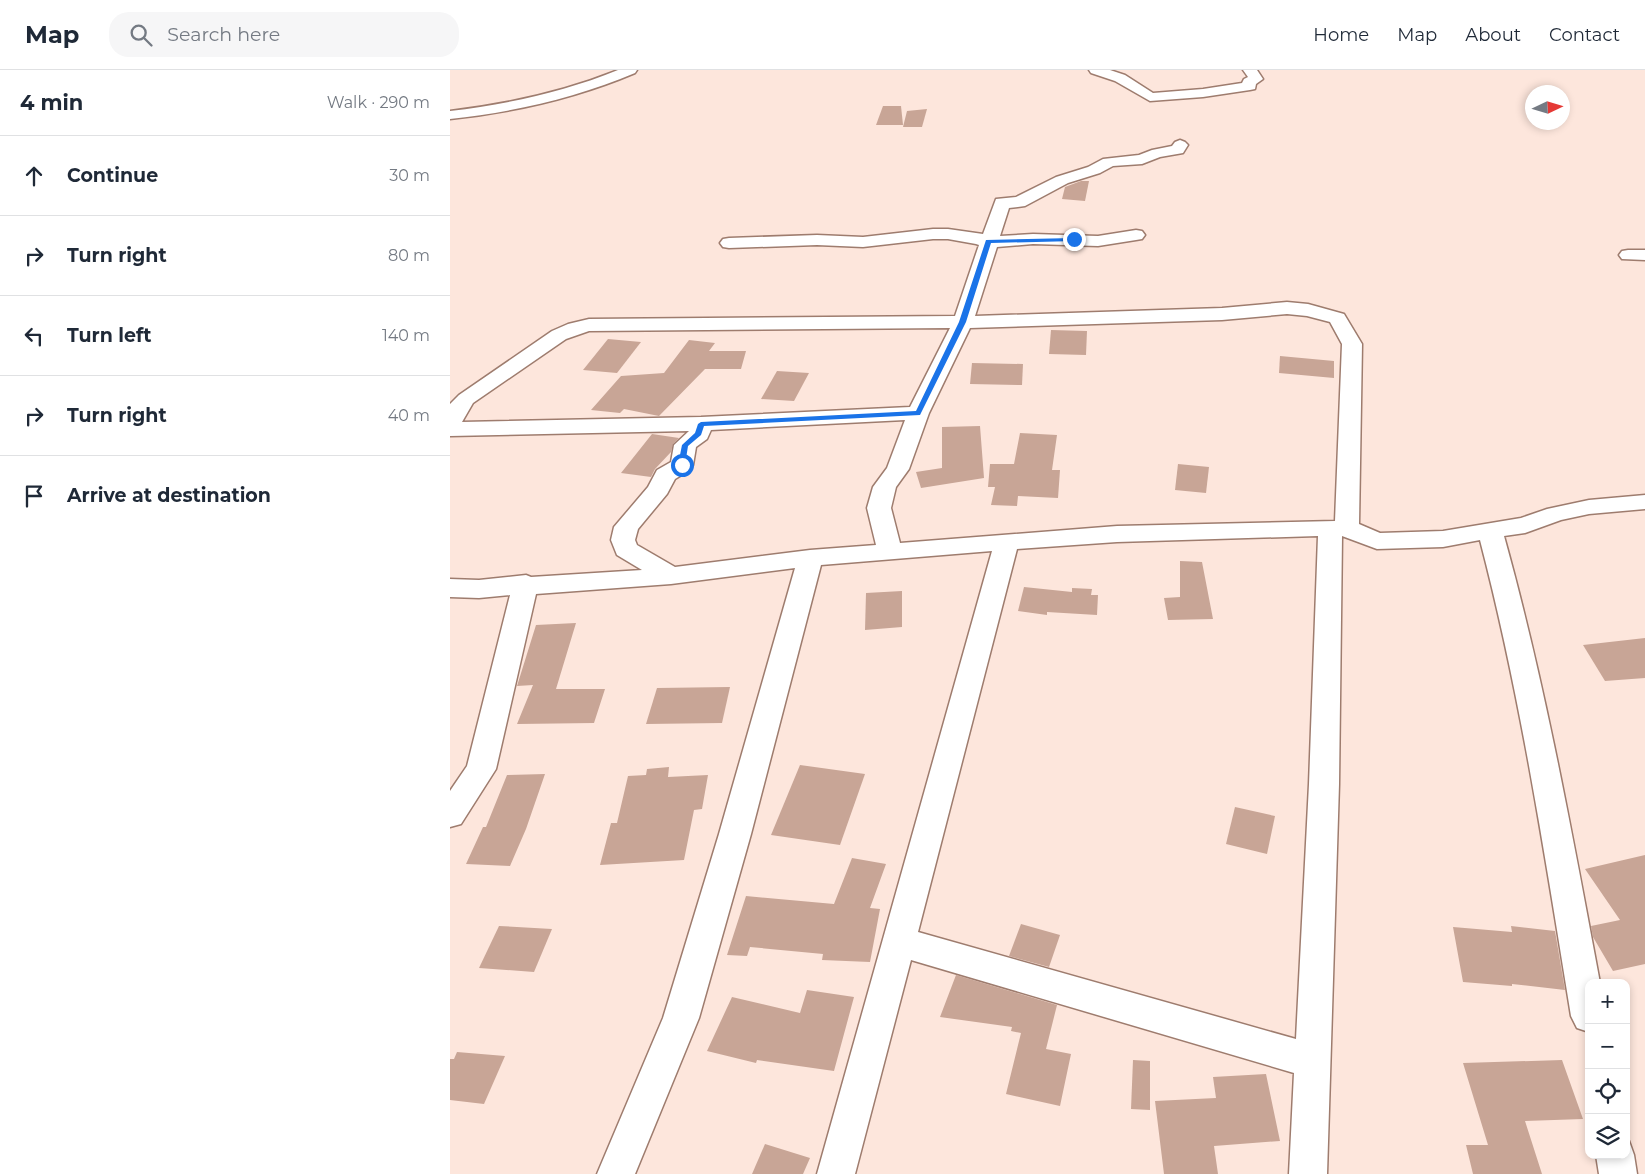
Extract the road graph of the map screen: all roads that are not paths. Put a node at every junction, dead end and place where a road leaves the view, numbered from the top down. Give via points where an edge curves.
1 (630, 70) edge
2 (1096, 70) edge
3 (1250, 70) edge
4 (450, 115) edge
5 (1180, 145) dead end
6 (1136, 235) dead end
7 (988, 242) junction
8 (729, 243) dead end
9 (962, 322) junction
10 (918, 413) junction
11 (450, 424) edge
12 (701, 424) junction
13 (450, 429) edge
14 (1645, 502) edge
15 (1339, 528) junction
16 (1490, 530) junction
17 (1007, 542) junction
18 (890, 552) junction
19 (810, 558) junction
20 (671, 576) junction
21 (526, 584) junction
22 (450, 588) edge
23 (450, 815) edge
24 (900, 942) junction
25 (1585, 994) edge
26 (1312, 1061) junction
27 (1616, 1159) edge
28 (616, 1174) edge
29 (836, 1174) edge
30 (1308, 1174) edge
31 (1618, 1174) edge

1 - 4 street via 586,87 509,106
2 - 3 street via 1120,78 1150,97 1250,86 1249,82 1256,79
5 - 7 street via 1178,150 1142,159 1109,162 1062,180 1019,202 1002,203
6 - 7 street via 1098,241 1033,239
7 - 8 street via 933,234 863,242
7 - 9 street
9 - 10 street
9 - 11 street via 589,324 559,335 466,399 458,405
9 - 15 street via 1222,314 1287,308 1337,318 1352,344
10 - 12 street
10 - 18 street via 898,469 885,487 879,508
12 - 13 street
12 - 20 street via 699,434 685,445 682,465 665,475 659,489 626,527 622,540 626,549
14 - 16 street via 1589,507 1525,525
15 - 16 street via 1377,541 1443,539
15 - 17 street via 1117,534
15 - 26 street
16 - 25 street via 1527,673
17 - 18 street
17 - 24 street
18 - 19 street
19 - 20 street
19 - 28 street via 681,1018
20 - 21 street
21 - 22 street
21 - 23 street via 481,769
24 - 26 street
24 - 29 street
26 - 30 street
27 - 31 street

